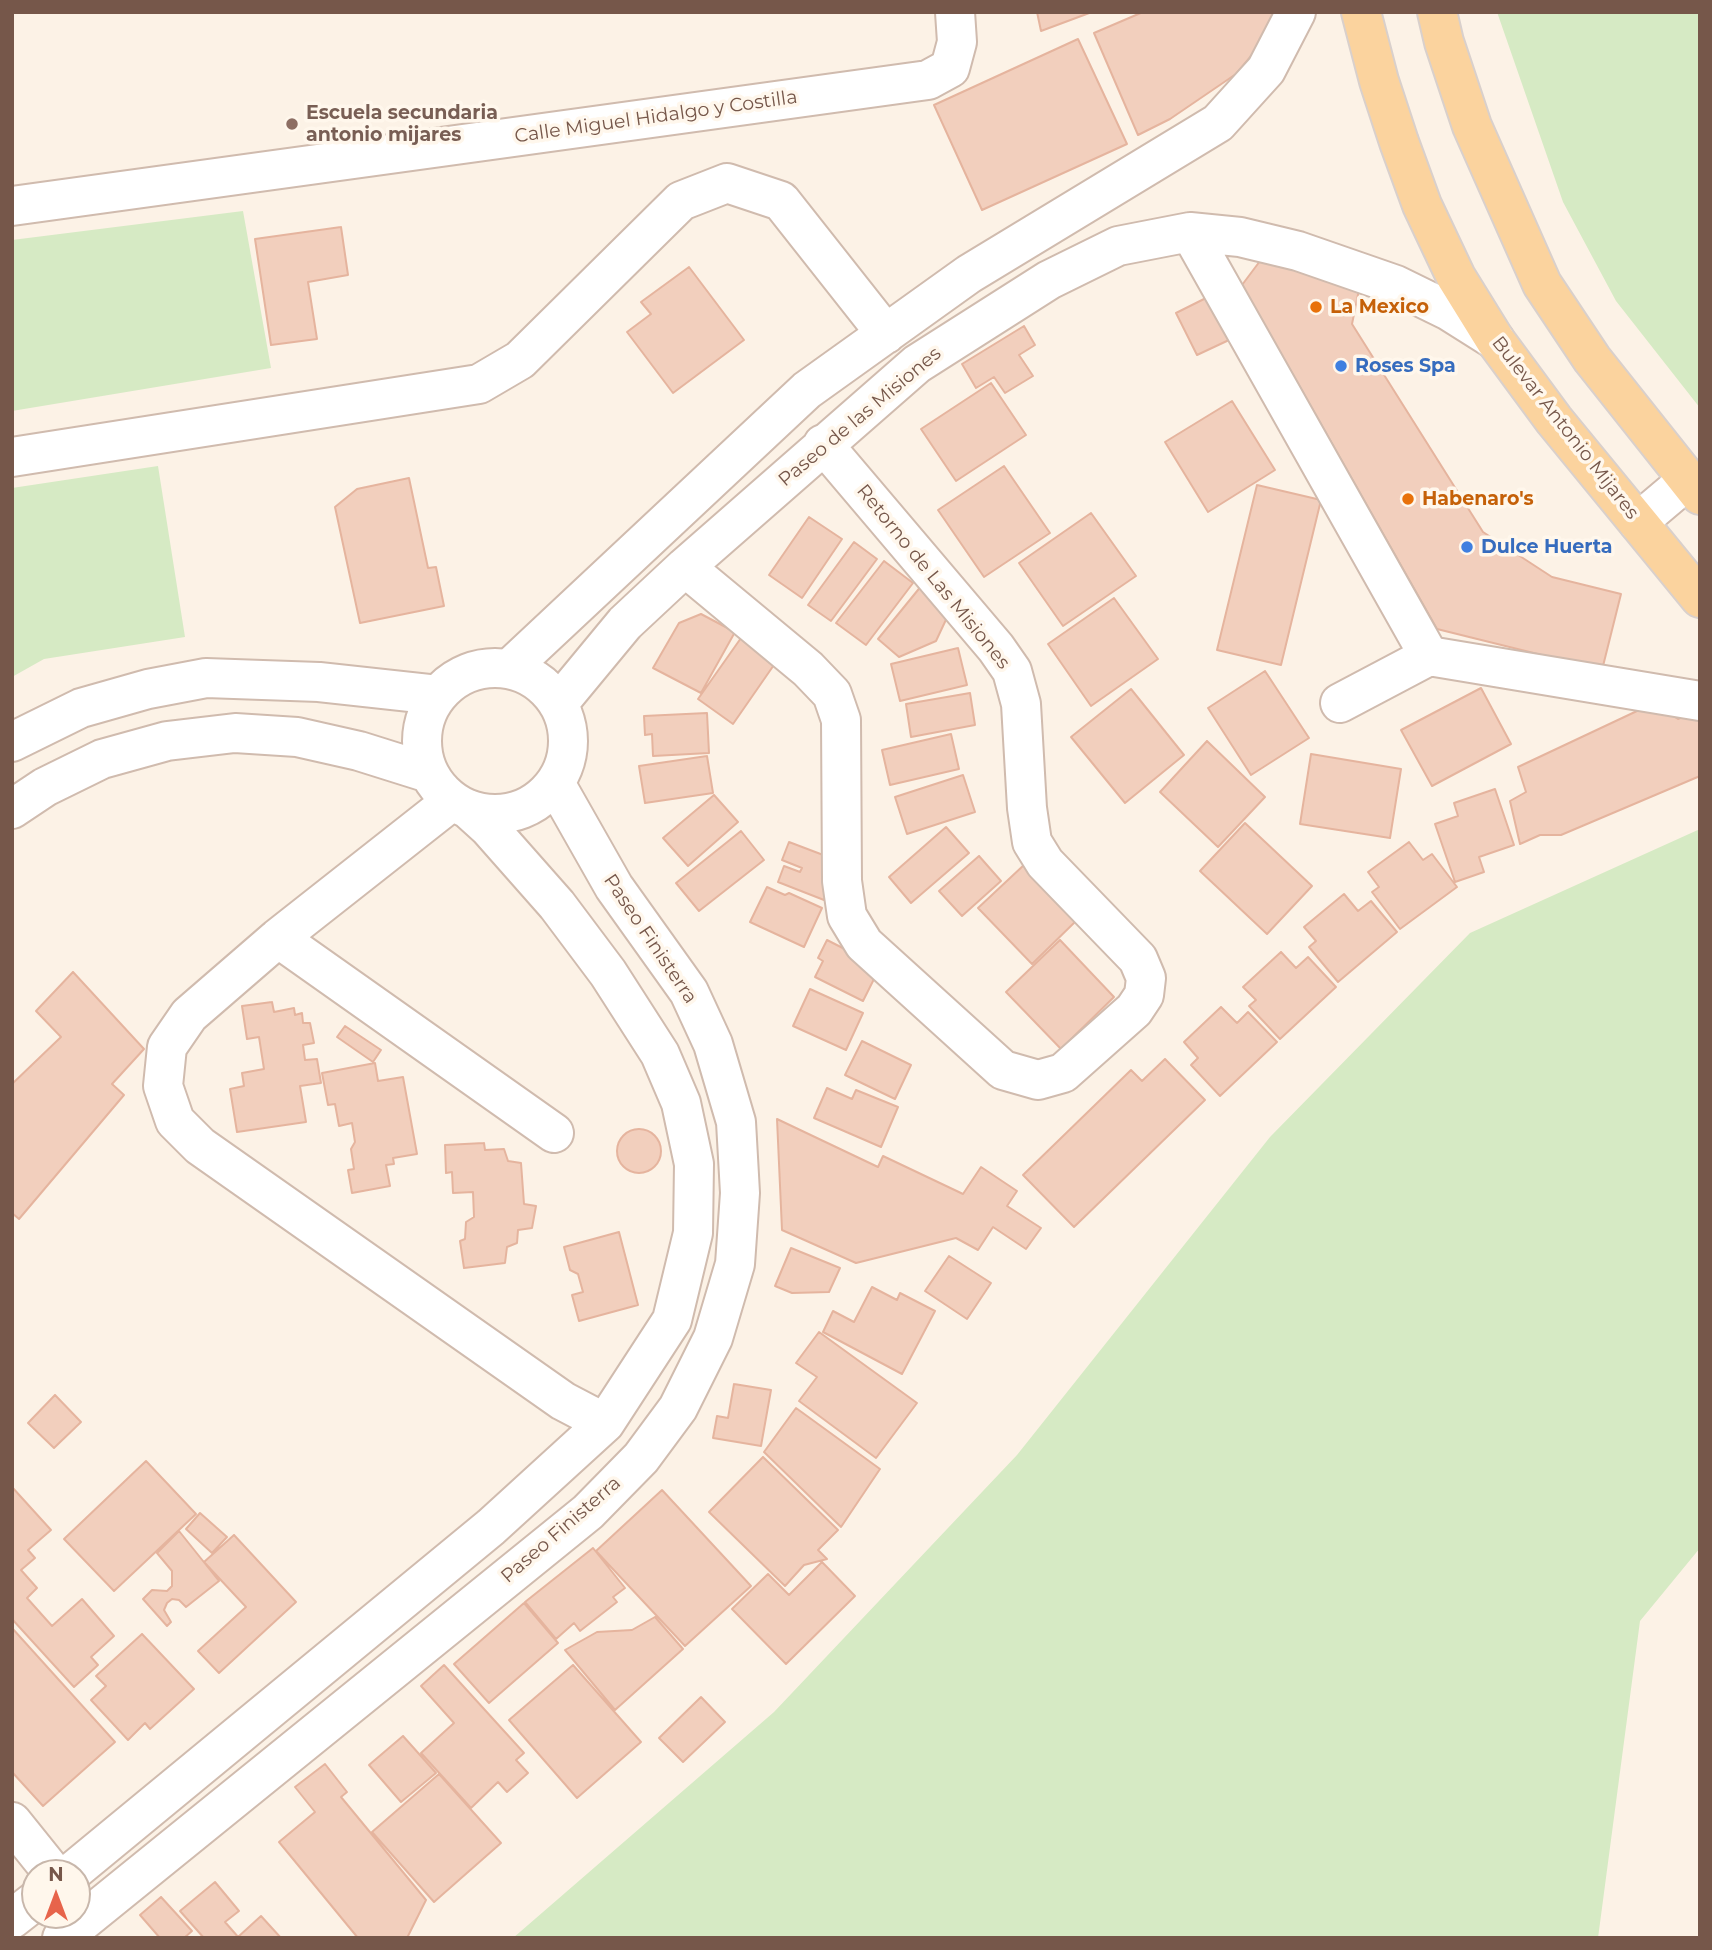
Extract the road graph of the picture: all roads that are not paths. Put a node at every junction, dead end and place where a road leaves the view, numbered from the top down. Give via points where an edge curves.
1 (954, 12) edge
2 (1296, 12) edge
3 (1361, 12) edge
4 (1437, 12) edge
5 (12, 206) edge
6 (1190, 232) junction
7 (886, 334) junction
8 (1495, 340) junction
9 (823, 444) junction
10 (12, 457) edge
11 (1694, 487) edge
12 (1638, 522) junction
13 (685, 567) junction
14 (1700, 597) edge
15 (1429, 656) junction
16 (509, 669) junction
17 (438, 695) junction
18 (1700, 701) edge
19 (1340, 703) dead end
20 (558, 704) junction
21 (12, 742) edge
22 (555, 783) junction
23 (449, 794) junction
24 (12, 809) edge
25 (278, 938) junction
26 (554, 1133) dead end
27 (605, 1423) junction
28 (12, 1822) edge
29 (42, 1859) edge
30 (88, 1859) edge
31 (62, 1938) edge

1 - 5 street, Calle Miguel Hidalgo y Costilla via 957,42 950,68 928,80
2 - 7 street via 1266,70 1219,124 969,274
3 - 8 main road, Bulevar Antonio Mijares via 1382,94 1422,205 1456,277
4 - 11 main road via 1472,126 1542,284 1592,359
6 - 8 street, Paseo de las Misiones via 1240,237 1298,251 1396,285
6 - 9 street, Paseo de las Misiones via 1118,246 1049,281 917,365
6 - 15 street
7 - 10 street via 781,201 727,183 681,201 520,360 479,384
7 - 16 street via 807,390
8 - 12 main road, Bulevar Antonio Mijares
9 - 13 street, Paseo de las Misiones
9 - 13 street, Retorno de Las Misiones via 1012,671 1021,704 1032,842 1045,863 1138,959 1146,978 1134,1010 1063,1073 1038,1080 1003,1070 864,944 847,916 842,881 841,720 832,694 808,668
11 - 12 street
12 - 14 main road, Bulevar Antonio Mijares
13 - 20 street, Paseo de las Misiones via 625,623
15 - 18 street
15 - 19 street
16 - 17 street via 470,672
16 - 20 street via 537,681
17 - 21 street via 319,681 206,678 81,708
17 - 23 street via 425,719 422,746
20 - 22 street via 568,730 566,758
22 - 23 street via 531,805 500,814
22 - 31 street, Paseo Finisterra via 614,887 689,992 713,1044 736,1122 740,1193 735,1264 713,1338 678,1408 641,1458 588,1511
23 - 24 street via 359,751 297,737 235,733 167,741 102,759
23 - 25 street
23 - 27 street via 489,828 557,905 660,1054 681,1103 694,1164 693,1233 672,1320
25 - 26 street
25 - 27 street via 189,1015 167,1047 163,1086 175,1121 200,1146 444,1319 563,1402
27 - 30 street via 491,1527
28 - 29 street

